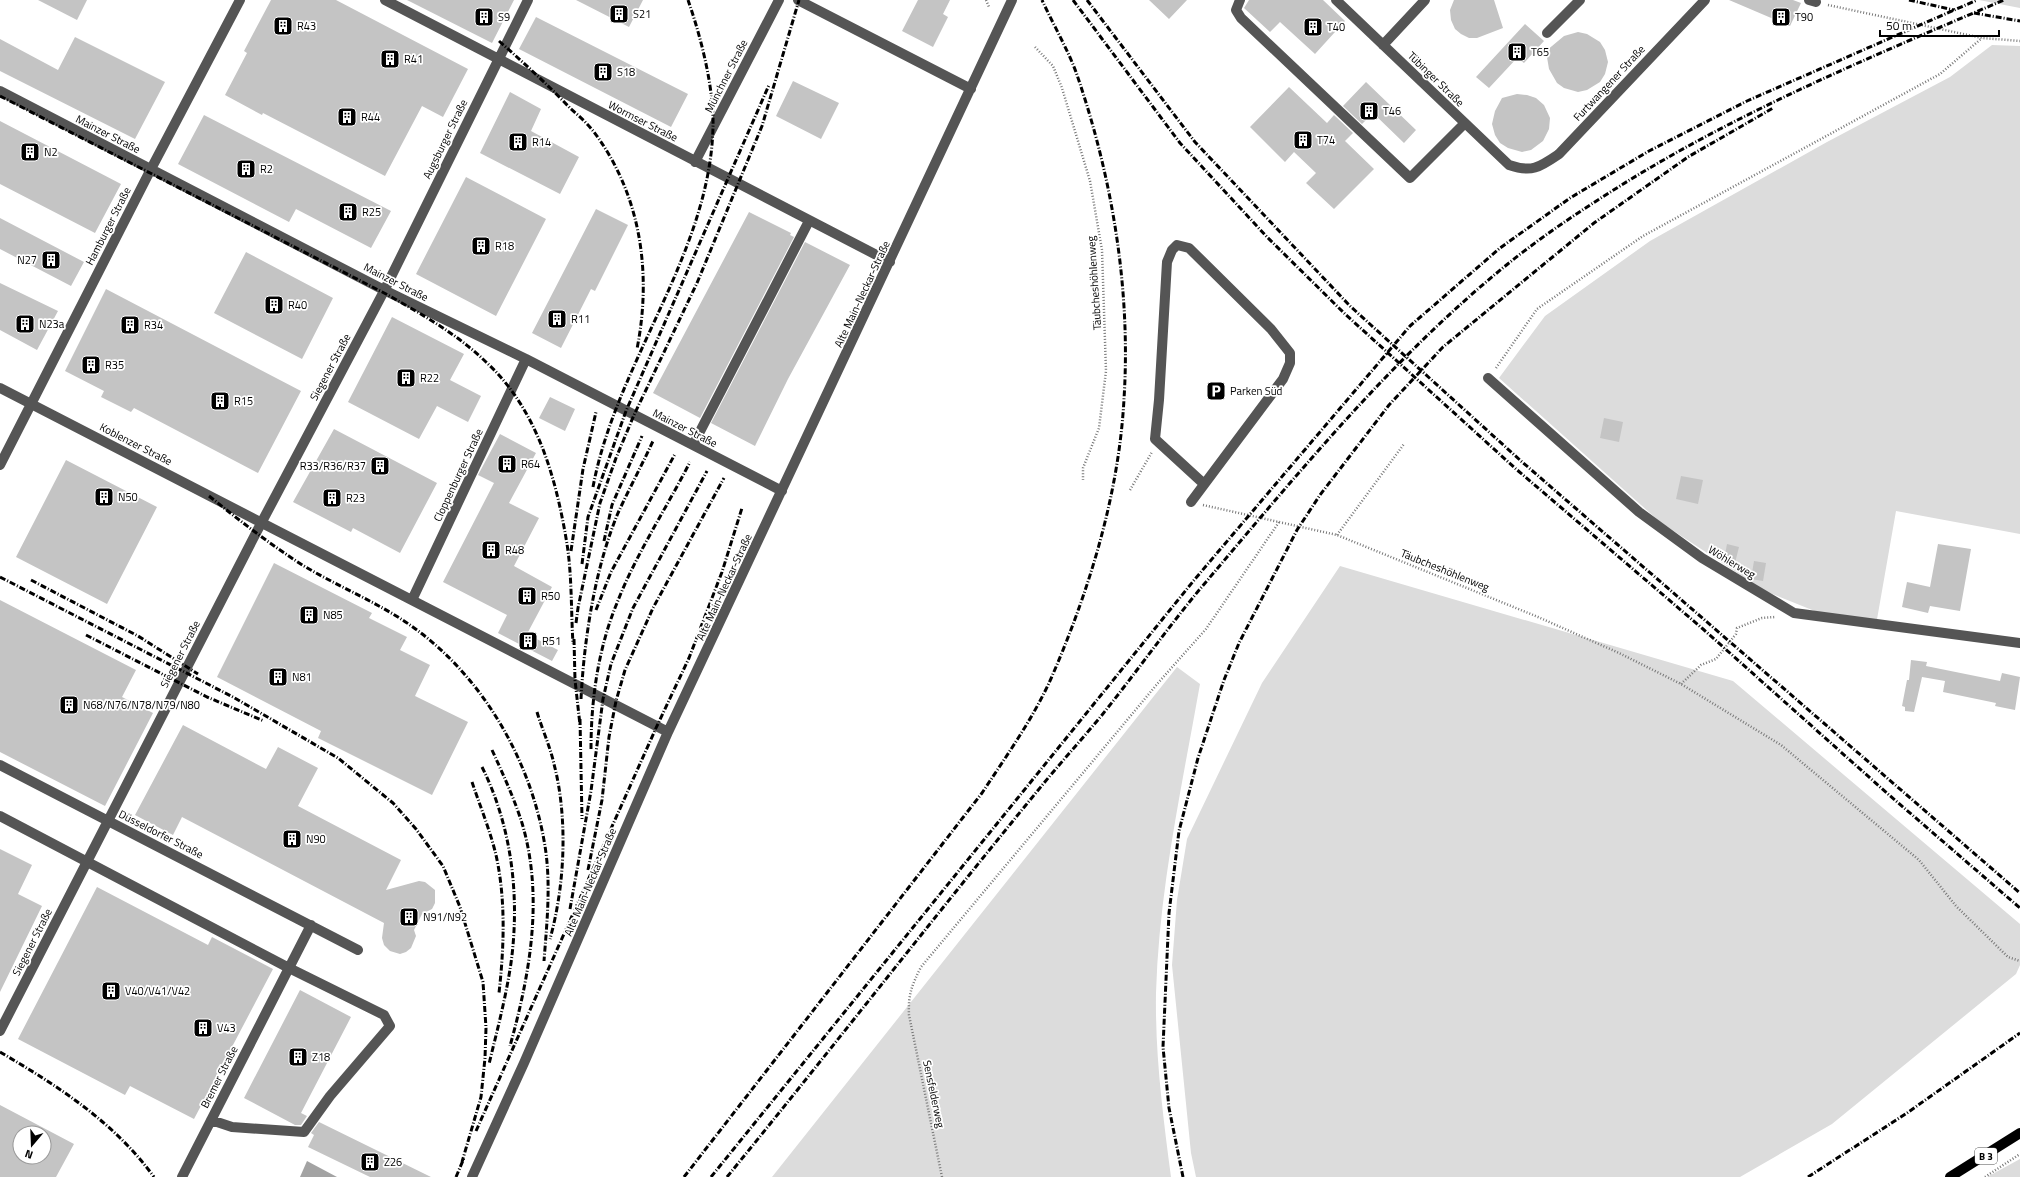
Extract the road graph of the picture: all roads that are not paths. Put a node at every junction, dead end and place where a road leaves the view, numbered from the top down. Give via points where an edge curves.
1 (240, 0) edge
2 (385, 0) edge
3 (528, 0) edge
4 (779, 0) edge
5 (798, 0) edge
6 (1012, 0) edge
7 (1240, 0) edge
8 (1336, 0) edge
9 (1426, 0) edge
10 (1580, 0) edge
11 (1705, 0) edge
12 (1547, 33) dead end
13 (1383, 45) junction
14 (498, 60) junction
15 (971, 89) junction
16 (0, 91) edge
17 (1465, 123) junction
18 (695, 162) junction
19 (151, 169) junction
20 (1523, 170) joint
21 (809, 221) junction
22 (890, 262) junction
23 (384, 290) junction
24 (526, 359) junction
25 (1488, 378) road end
26 (0, 388) edge
27 (31, 403) junction
28 (693, 445) junction
29 (0, 465) edge
30 (1204, 484) junction
31 (782, 491) junction
32 (1191, 502) road end
33 (262, 523) junction
34 (412, 600) junction
35 (2020, 644) edge
36 (668, 732) junction
37 (0, 764) edge
38 (0, 816) edge
39 (108, 820) junction
40 (87, 862) junction
41 (311, 924) junction
42 (358, 950) dead end
43 (289, 968) junction
44 (0, 1031) edge
45 (211, 1120) junction
46 (2020, 1133) edge
47 (182, 1177) edge
48 (472, 1177) edge
49 (1950, 1177) edge

1 - 19 street, Hamburger Straße
2 - 14 street, Wormser Straße
3 - 14 street, Augsburger Straße
4 - 18 street, Münchner Straße
5 - 15 street
6 - 15 street, Alte Main-Neckar-Straße
7 - 17 street via 1236,10 1241,18 1410,178
8 - 13 street, Tübinger Straße
9 - 13 street
10 - 12 street
11 - 20 street, Furtwangener Straße via 1559,154 1539,168
13 - 17 street, Tübinger Straße
14 - 18 street, Wormser Straße
14 - 23 street, Augsburger Straße
15 - 22 street, Alte Main-Neckar-Straße
16 - 19 street, Mainzer Straße
17 - 20 street, Tübinger Straße via 1509,165
18 - 21 street, Wormser Straße
19 - 23 street, Mainzer Straße
19 - 27 street, Hamburger Straße
21 - 22 street, Wormser Straße
21 - 28 street
22 - 31 street, Alte Main-Neckar-Straße
23 - 24 street, Mainzer Straße
23 - 33 street, Siegener Straße
24 - 28 street, Mainzer Straße
24 - 34 street, Cloppenburger Straße
25 - 35 street, Wöhlerweg via 1639,512 1702,558 1794,613
26 - 27 street, Koblenzer Straße
27 - 29 street, Hamburger Straße
27 - 33 street, Koblenzer Straße
28 - 31 street, Mainzer Straße
30 - 30 street via 1283,379 1290,363 1290,353 1271,329 1189,248 1177,245 1167,262 1155,439
30 - 32 street
31 - 36 street, Alte Main-Neckar-Straße
33 - 34 street
33 - 39 street, Siegener Straße
34 - 36 street
36 - 48 street, Alte Main-Neckar-Straße via 528,1056
37 - 39 street, Düsseldorfer Straße
38 - 40 street
39 - 40 street, Siegener Straße
39 - 41 street, Düsseldorfer Straße
40 - 43 street
40 - 44 street, Siegener Straße
41 - 42 street, Düsseldorfer Straße
41 - 43 street, Bremer Straße
43 - 45 street, Bremer Straße
43 - 45 street via 384,1015 390,1026 330,1096 304,1132 232,1127
45 - 47 street, Bremer Straße
46 - 49 main road, B 3

